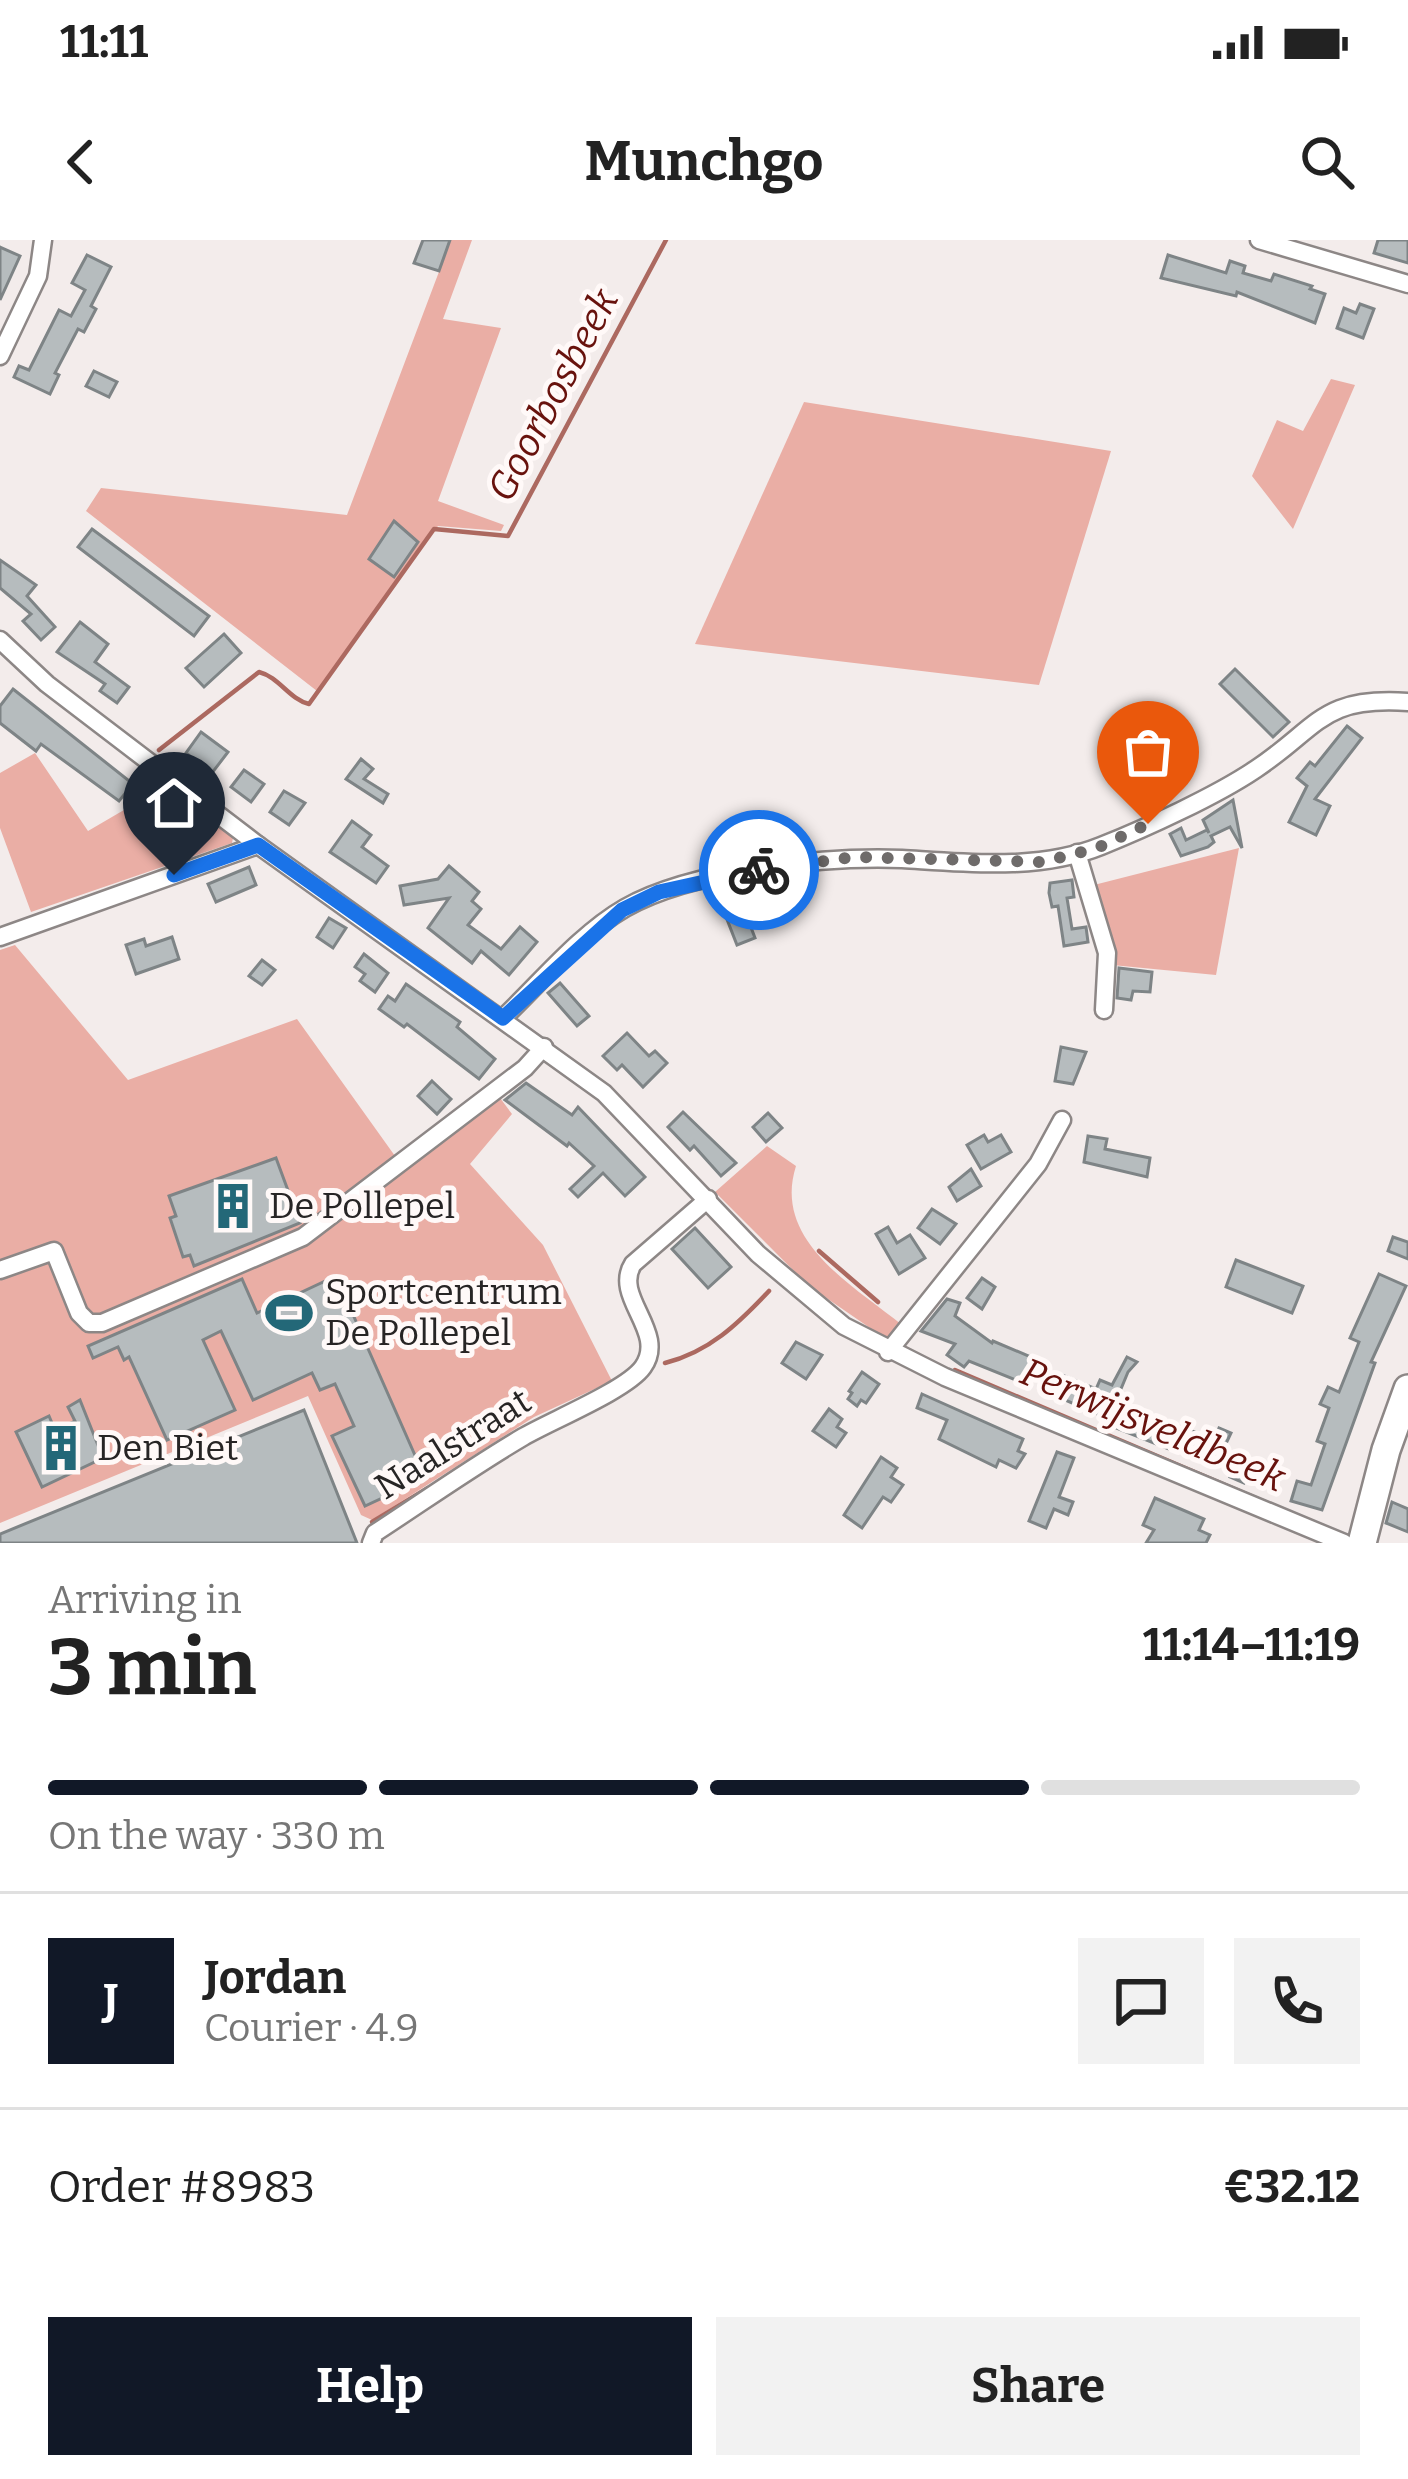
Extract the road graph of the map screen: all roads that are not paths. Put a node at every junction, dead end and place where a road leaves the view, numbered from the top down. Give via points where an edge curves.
1 (43, 240) edge
2 (1258, 240) edge
3 (1408, 284) edge
4 (0, 356) edge
5 (0, 640) edge
6 (1408, 702) edge
7 (258, 845) junction
8 (1077, 853) junction
9 (0, 937) edge
10 (1104, 1010) dead end
11 (503, 1018) junction
12 (544, 1047) junction
13 (1062, 1120) dead end
14 (707, 1199) junction
15 (0, 1270) edge
16 (888, 1352) junction
17 (1408, 1389) edge
18 (371, 1543) edge
19 (1344, 1543) edge
20 (1362, 1543) edge

1 - 4 street via 38,276
2 - 3 street
5 - 7 street
6 - 8 street via 1341,706 1257,769
7 - 9 street
7 - 11 street
8 - 10 street via 1107,953
8 - 11 street via 1043,862 854,857 659,892 622,910
11 - 12 street
12 - 14 street via 604,1093
12 - 15 street via 303,1237 102,1323 79,1313 54,1251
13 - 16 street via 1038,1164
14 - 16 street via 803,1295
14 - 18 street, Naalstraat via 626,1274 649,1344 645,1365 375,1533
16 - 19 street
17 - 20 main road

